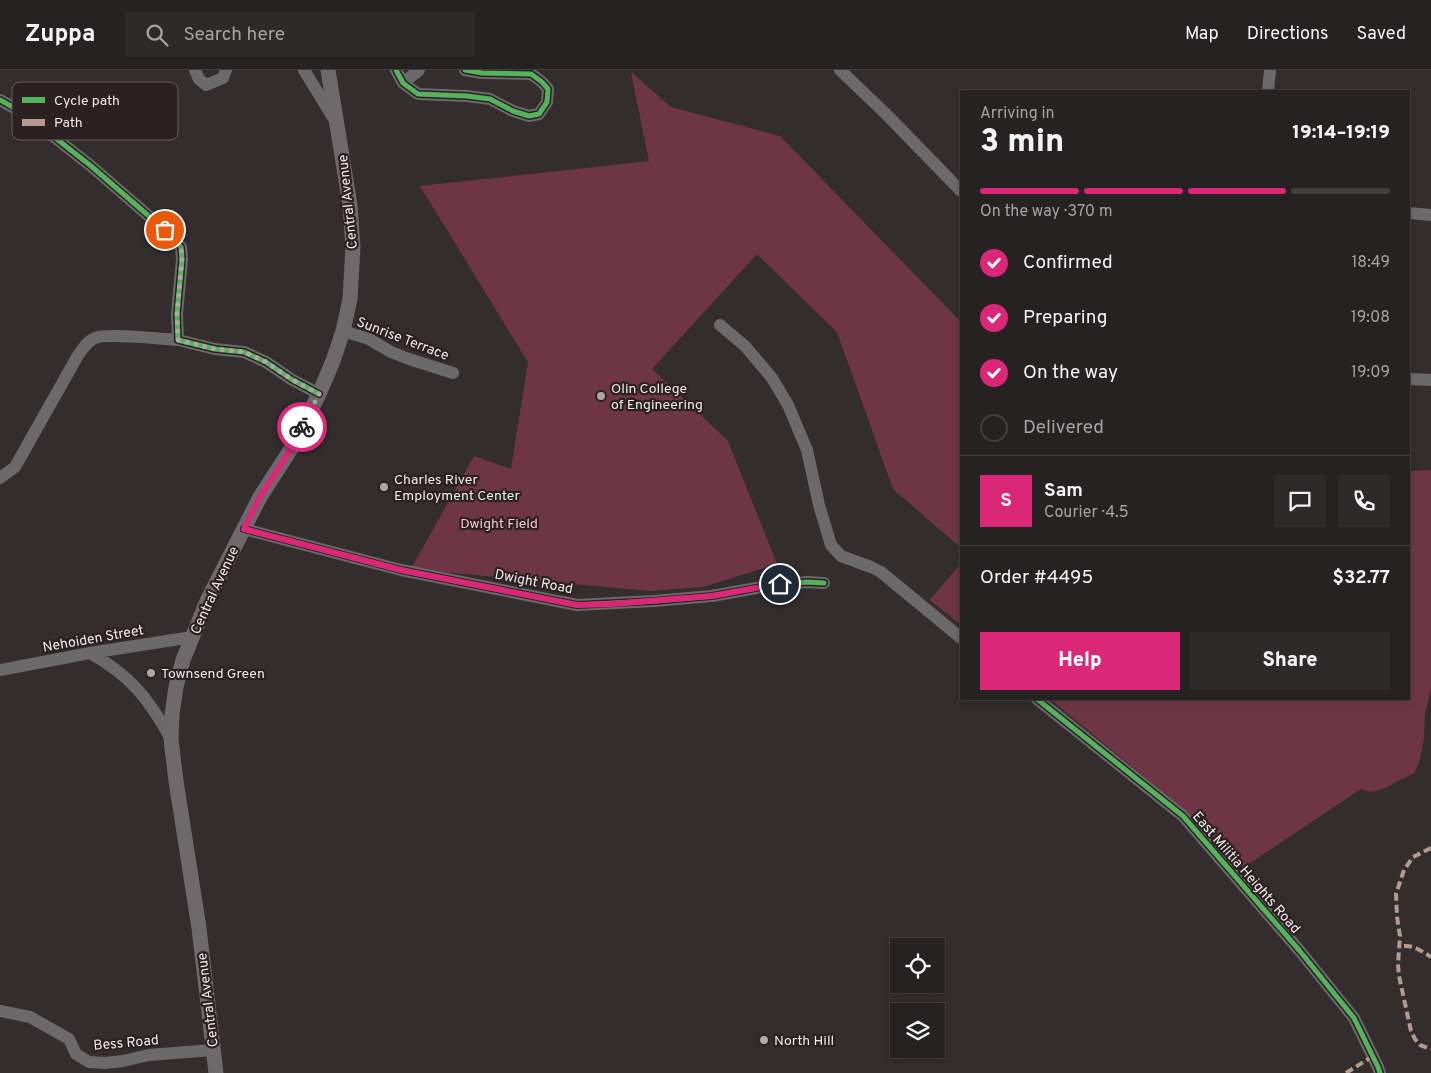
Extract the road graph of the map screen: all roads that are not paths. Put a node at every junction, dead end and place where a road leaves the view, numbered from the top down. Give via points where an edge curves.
1 (195, 70) edge
2 (226, 70) edge
3 (304, 70) edge
4 (328, 70) edge
5 (396, 70) edge
6 (419, 70) edge
7 (465, 70) edge
8 (840, 70) edge
9 (1270, 70) edge
10 (403, 83) junction
11 (1268, 90) edge
12 (0, 100) edge
13 (12, 107) edge
14 (337, 124) junction
15 (58, 140) edge
16 (960, 190) edge
17 (1410, 213) edge
18 (1431, 215) edge
19 (720, 325) dead end
20 (343, 331) junction
21 (178, 340) junction
22 (453, 373) dead end
23 (1410, 379) edge
24 (1431, 380) edge
25 (319, 394) junction
26 (0, 478) edge
27 (244, 529) junction
28 (824, 583) dead end
29 (192, 637) junction
30 (960, 637) edge
31 (90, 653) junction
32 (0, 670) edge
33 (1038, 700) edge
34 (171, 739) junction
35 (0, 1011) edge
36 (213, 1050) junction
37 (216, 1073) edge
38 (1380, 1073) edge

1 - 2 street via 199,80 206,85 223,78
3 - 14 street
4 - 14 main road, Central Avenue
5 - 10 street
6 - 10 street
7 - 10 street via 531,74 548,89 547,102 539,114 529,116 490,99 418,94
8 - 16 street
9 - 11 street
12 - 13 street
14 - 20 main road, Central Avenue via 350,205 353,248 350,299
15 - 21 street via 181,247
17 - 18 street
19 - 30 street via 745,346 772,378 788,405 807,450 832,545 841,556 881,572
20 - 22 street, Sunrise Terrace via 400,356
20 - 25 main road, Central Avenue
21 - 25 street via 244,352
21 - 26 street via 118,336 97,337 87,343 15,467
23 - 24 street
25 - 27 main road, Central Avenue
27 - 28 street, Dwight Road via 401,570 577,605 712,596 767,586
27 - 29 main road, Central Avenue
29 - 31 street, Nehoiden Street
29 - 34 main road, Central Avenue via 176,687
31 - 32 street, Nehoiden Street
31 - 34 street via 112,666 142,694
33 - 38 street, East Militia Heights Road via 1183,816 1354,1018
34 - 36 main road, Central Avenue
35 - 36 street, Bess Road via 30,1017 69,1039 76,1054 89,1062
36 - 37 main road, Central Avenue

